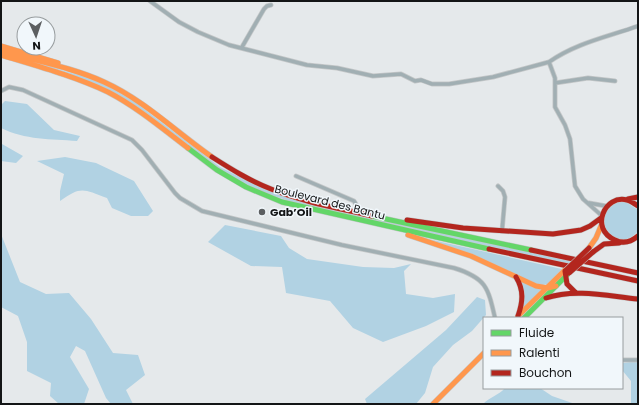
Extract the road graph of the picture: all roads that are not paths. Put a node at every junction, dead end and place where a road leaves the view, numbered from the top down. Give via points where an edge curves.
1 (150, 1) edge
2 (271, 5) dead end
3 (638, 26) edge
4 (1, 46) edge
5 (242, 47) junction
6 (1, 50) edge
7 (1, 56) edge
8 (549, 62) junction
9 (615, 81) dead end
10 (555, 83) junction
11 (113, 86) junction
12 (1, 91) edge
13 (296, 176) dead end
14 (498, 186) dead end
15 (638, 196) edge
16 (624, 199) junction
17 (588, 203) junction
18 (606, 206) junction
19 (638, 206) edge
20 (358, 212) junction
21 (375, 216) junction
22 (601, 216) junction
23 (353, 219) junction
24 (601, 226) junction
25 (502, 231) junction
26 (638, 236) edge
27 (620, 242) junction
28 (591, 250) junction
29 (567, 271) junction
30 (638, 272) edge
31 (515, 276) junction
32 (564, 278) junction
33 (638, 281) edge
34 (556, 286) junction
35 (548, 288) junction
36 (576, 293) junction
37 (546, 298) junction
38 (638, 299) edge
39 (495, 317) edge
40 (519, 317) edge
41 (483, 354) edge
42 (623, 360) edge
43 (638, 360) edge
44 (433, 404) edge

1 - 5 street via 198,32 229,45
2 - 5 street via 264,9
3 - 8 street via 579,45
4 - 11 main road via 62,64
5 - 8 street via 307,65 373,76 401,74 415,81 441,85 493,77
6 - 11 main road, Boulevard des Bantu via 78,72
7 - 23 main road, Boulevard des Bantu via 80,80 109,93 242,185 282,202
8 - 10 street
9 - 10 street via 588,78
10 - 17 street via 556,107 570,139 575,186
11 - 20 main road, Boulevard des Bantu via 144,105 204,152 238,174 282,193
12 - 39 street via 9,87 24,90 132,140 175,193 202,211 468,273 487,288
13 - 20 street via 354,200
14 - 25 street via 505,198
15 - 16 main road
16 - 18 main road via 613,201
16 - 19 main road
17 - 18 street
17 - 22 street
18 - 22 main road
20 - 21 main road, Boulevard des Bantu
21 - 25 main road
21 - 30 main road, Boulevard des Bantu
22 - 24 main road
22 - 25 main road via 588,227 564,233
23 - 31 main road via 452,249
23 - 33 main road, Boulevard des Bantu
24 - 27 main road via 608,237
24 - 28 main road
26 - 27 main road via 630,242
27 - 28 main road via 604,244
28 - 29 main road, bridge
29 - 32 main road
29 - 35 main road
31 - 35 main road via 536,286
31 - 40 main road via 523,294
32 - 34 main road
32 - 36 main road
34 - 35 main road
34 - 37 main road
35 - 40 main road
36 - 37 main road
36 - 38 main road
37 - 40 main road
41 - 44 main road
42 - 43 street

